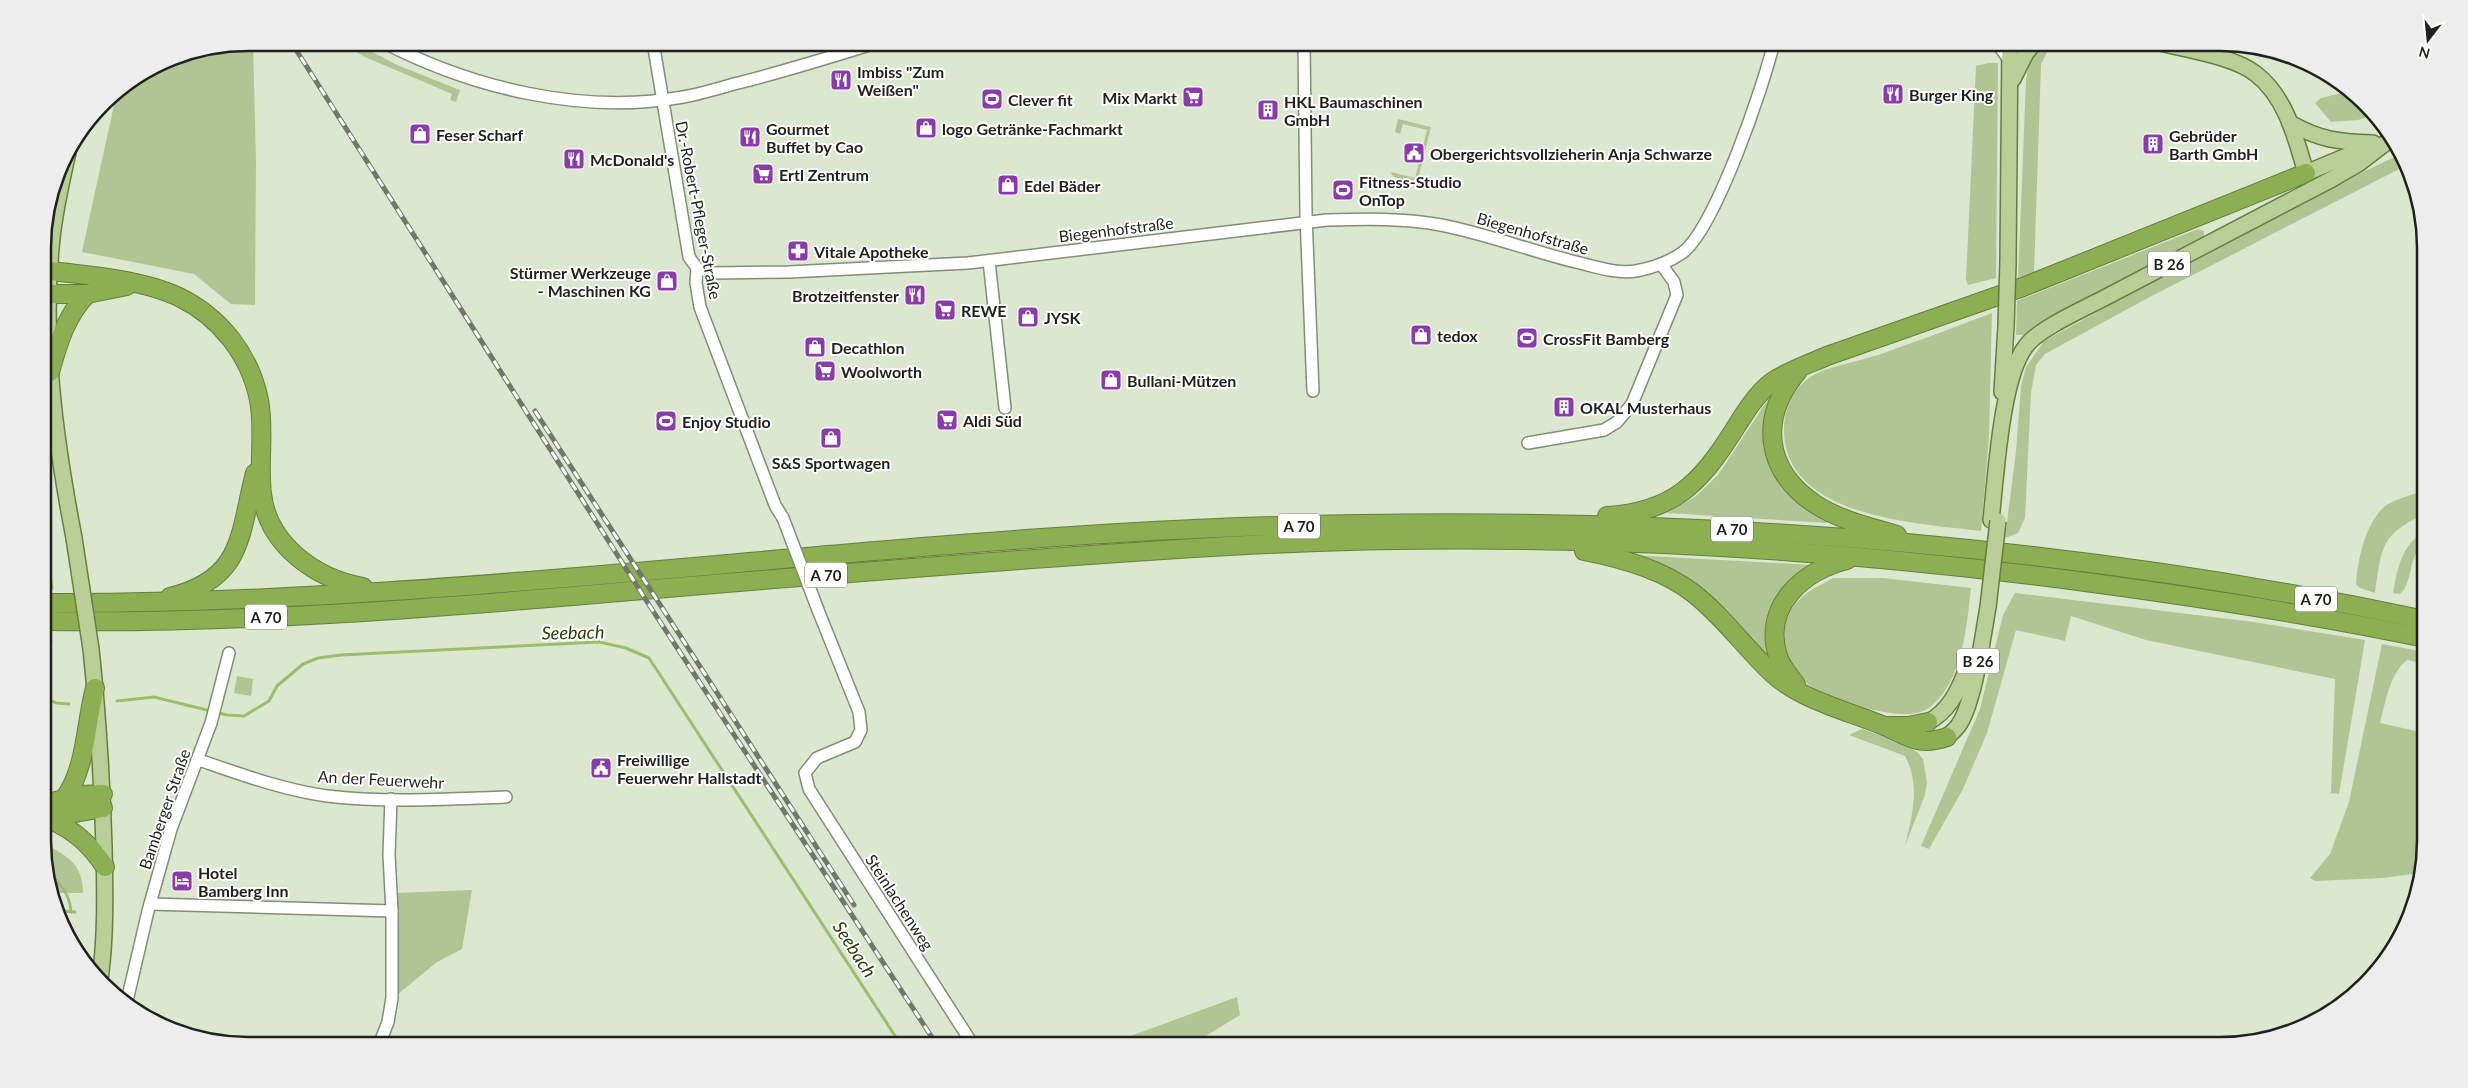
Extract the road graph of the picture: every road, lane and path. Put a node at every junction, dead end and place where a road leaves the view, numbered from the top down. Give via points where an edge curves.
1 (403, 51) edge
2 (654, 51) edge
3 (848, 51) edge
4 (1304, 51) edge
5 (1772, 51) edge
6 (2003, 51) edge
7 (2010, 51) edge
8 (2028, 51) edge
9 (2192, 51) edge
10 (2010, 61) junction
11 (2010, 85) junction
12 (662, 100) junction
13 (2290, 123) junction
14 (2385, 140) edge
15 (2385, 141) edge
16 (2386, 142) edge
17 (2306, 173) junction
18 (62, 186) edge
19 (1306, 222) junction
20 (51, 254) edge
21 (989, 261) junction
22 (1661, 264) junction
23 (697, 268) junction
24 (51, 271) edge
25 (136, 284) junction
26 (51, 294) edge
27 (87, 294) junction
28 (1802, 367) junction
29 (51, 368) edge
30 (51, 381) edge
31 (1313, 391) dead end
32 (1005, 408) dead end
33 (2000, 434) junction
34 (1528, 443) dead end
35 (260, 458) junction
36 (1537, 524) junction
37 (1542, 541) junction
38 (1927, 545) junction
39 (1862, 557) junction
40 (384, 591) junction
41 (145, 603) junction
42 (51, 604) edge
43 (1985, 606) junction
44 (2417, 618) edge
45 (51, 622) edge
46 (88, 622) junction
47 (51, 630) edge
48 (2417, 636) edge
49 (229, 653) dead end
50 (95, 688) junction
51 (1801, 692) junction
52 (1928, 722) joint
53 (1882, 725) junction
54 (1946, 737) joint
55 (199, 760) junction
56 (806, 773) joint
57 (506, 797) dead end
58 (64, 799) junction
59 (391, 799) junction
60 (103, 801) junction
61 (51, 809) edge
62 (51, 812) edge
63 (51, 817) edge
64 (105, 867) junction
65 (150, 904) junction
66 (392, 911) junction
67 (101, 971) edge
68 (128, 996) edge
69 (382, 1037) edge
70 (968, 1037) edge

1 - 12 street via 455,74 511,90 604,101
2 - 12 street, Dr.-Robert-Pfleger-Straße
3 - 12 street via 682,98
4 - 19 street
5 - 22 street, Biegenhofstraße via 1751,117 1703,227 1682,252
6 - 10 street
7 - 10 main road, B 26
8 - 11 main road
9 - 13 main road via 2247,69 2268,86
10 - 11 main road, B 26
11 - 33 main road, B 26, bridge via 2008,262
12 - 23 street, Dr.-Robert-Pfleger-Straße via 689,258
13 - 14 main road via 2323,139 2340,142
13 - 17 main road
15 - 17 main road
16 - 33 main road, B 26 via 2332,179 2034,338 2020,356
17 - 28 highway via 2023,287
18 - 20 main road
19 - 21 street, Biegenhofstraße
19 - 22 street, Biegenhofstraße via 1373,218 1405,220 1465,231 1599,268 1636,271
19 - 31 street
21 - 23 street, Biegenhofstraße via 780,272 713,273
21 - 32 street
22 - 34 street via 1674,282 1677,295 1625,414 1604,430
23 - 56 street, Dr.-Robert-Pfleger-Straße, bridge via 700,307 775,505 783,518 859,712 861,730 856,742 817,758
24 - 25 highway
25 - 27 highway
25 - 35 highway via 178,296 198,307 214,320 241,352 259,401
26 - 27 highway
27 - 29 highway via 69,316
28 - 36 highway via 1772,382 1757,397 1706,472 1670,502 1621,515
28 - 38 highway via 1780,396 1771,426 1777,460 1785,476 1816,505 1836,515
30 - 50 main road, bridge via 61,472 92,649
33 - 43 main road, B 26
35 - 40 highway via 265,510 285,546 321,574 353,586
35 - 41 highway via 235,555 205,584
36 - 38 highway, A 70 via 1733,530
36 - 40 highway, A 70 via 1383,523 1193,530 906,548
37 - 39 highway, A 70 via 1732,547
37 - 46 highway, A 70 via 1384,541 1200,548 888,570 424,609
37 - 51 highway via 1615,557 1671,579 1712,609 1774,675
38 - 44 highway, A 70 via 2247,586
39 - 48 highway, A 70 via 2159,592
39 - 51 highway via 1813,572 1783,602 1776,628 1776,648 1781,664
40 - 41 highway, A 70 via 242,601
41 - 42 highway, A 70
43 - 52 main road, B 26 via 1963,681 1938,717
43 - 54 main road, B 26 via 1980,656 1965,714
45 - 46 highway, A 70
46 - 47 highway
49 - 55 street, Bamberger Straße
50 - 58 highway via 77,776
50 - 60 main road
51 - 53 highway via 1826,705
52 - 53 highway via 1909,726
53 - 54 highway via 1917,741 1931,742
55 - 59 street, An der Feuerwehr via 327,796
55 - 65 street, Bamberger Straße via 171,829
56 - 70 street, Steinlachenweg via 814,798
57 - 59 street, An der Feuerwehr
58 - 60 highway via 80,795
58 - 61 highway
59 - 66 street
60 - 62 highway
60 - 64 main road
63 - 64 highway via 87,842
64 - 67 main road
65 - 66 street
65 - 68 street, Bamberger Straße
66 - 69 street via 392,998

